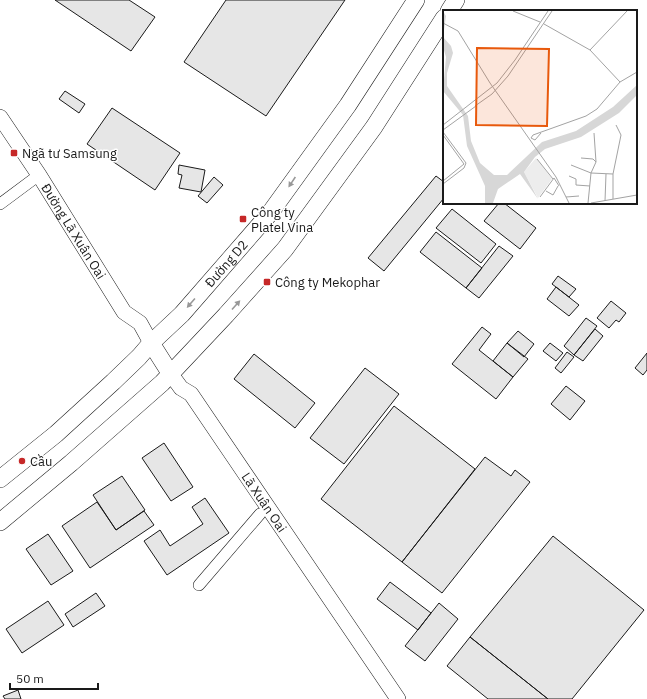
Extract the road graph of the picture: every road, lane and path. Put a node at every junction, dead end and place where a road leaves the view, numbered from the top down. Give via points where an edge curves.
1 (406, 0) edge
2 (416, 0) edge
3 (456, 0) edge
4 (468, 0) edge
5 (450, 10) edge
6 (462, 10) edge
7 (443, 20) edge
8 (443, 39) edge
9 (0, 117) edge
10 (314, 150) junction
11 (39, 174) junction
12 (0, 204) edge
13 (300, 230) junction
14 (151, 343) junction
15 (128, 368) junction
16 (170, 373) junction
17 (150, 394) junction
18 (0, 467) edge
19 (0, 479) edge
20 (260, 514) dead end
21 (0, 522) edge
22 (0, 528) edge
23 (198, 585) dead end
24 (398, 699) edge

1 - 10 main road, Đường D2 via 318,129
2 - 10 main road, Đường D2 via 348,105
3 - 5 main road
4 - 6 main road
7 - 13 main road via 371,131
8 - 13 main road via 385,129 316,223
9 - 11 main road, Đường Lã Xuân Oai
10 -> 14 main road, Đường D2 via 270,213 182,314
11 - 12 street
11 - 14 main road, Đường Lã Xuân Oai via 124,312 140,323
16 -> 13 main road via 226,316
14 - 15 main road, Đường D2
14 - 16 main road
15 - 18 main road, Đường D2 via 109,376
15 - 19 main road, Đường D2 via 56,434
16 - 17 main road
16 - 24 main road, Lã Xuân Oai via 181,388 191,394
17 - 21 main road
17 - 22 main road via 143,411 7,527
20 - 23 street

